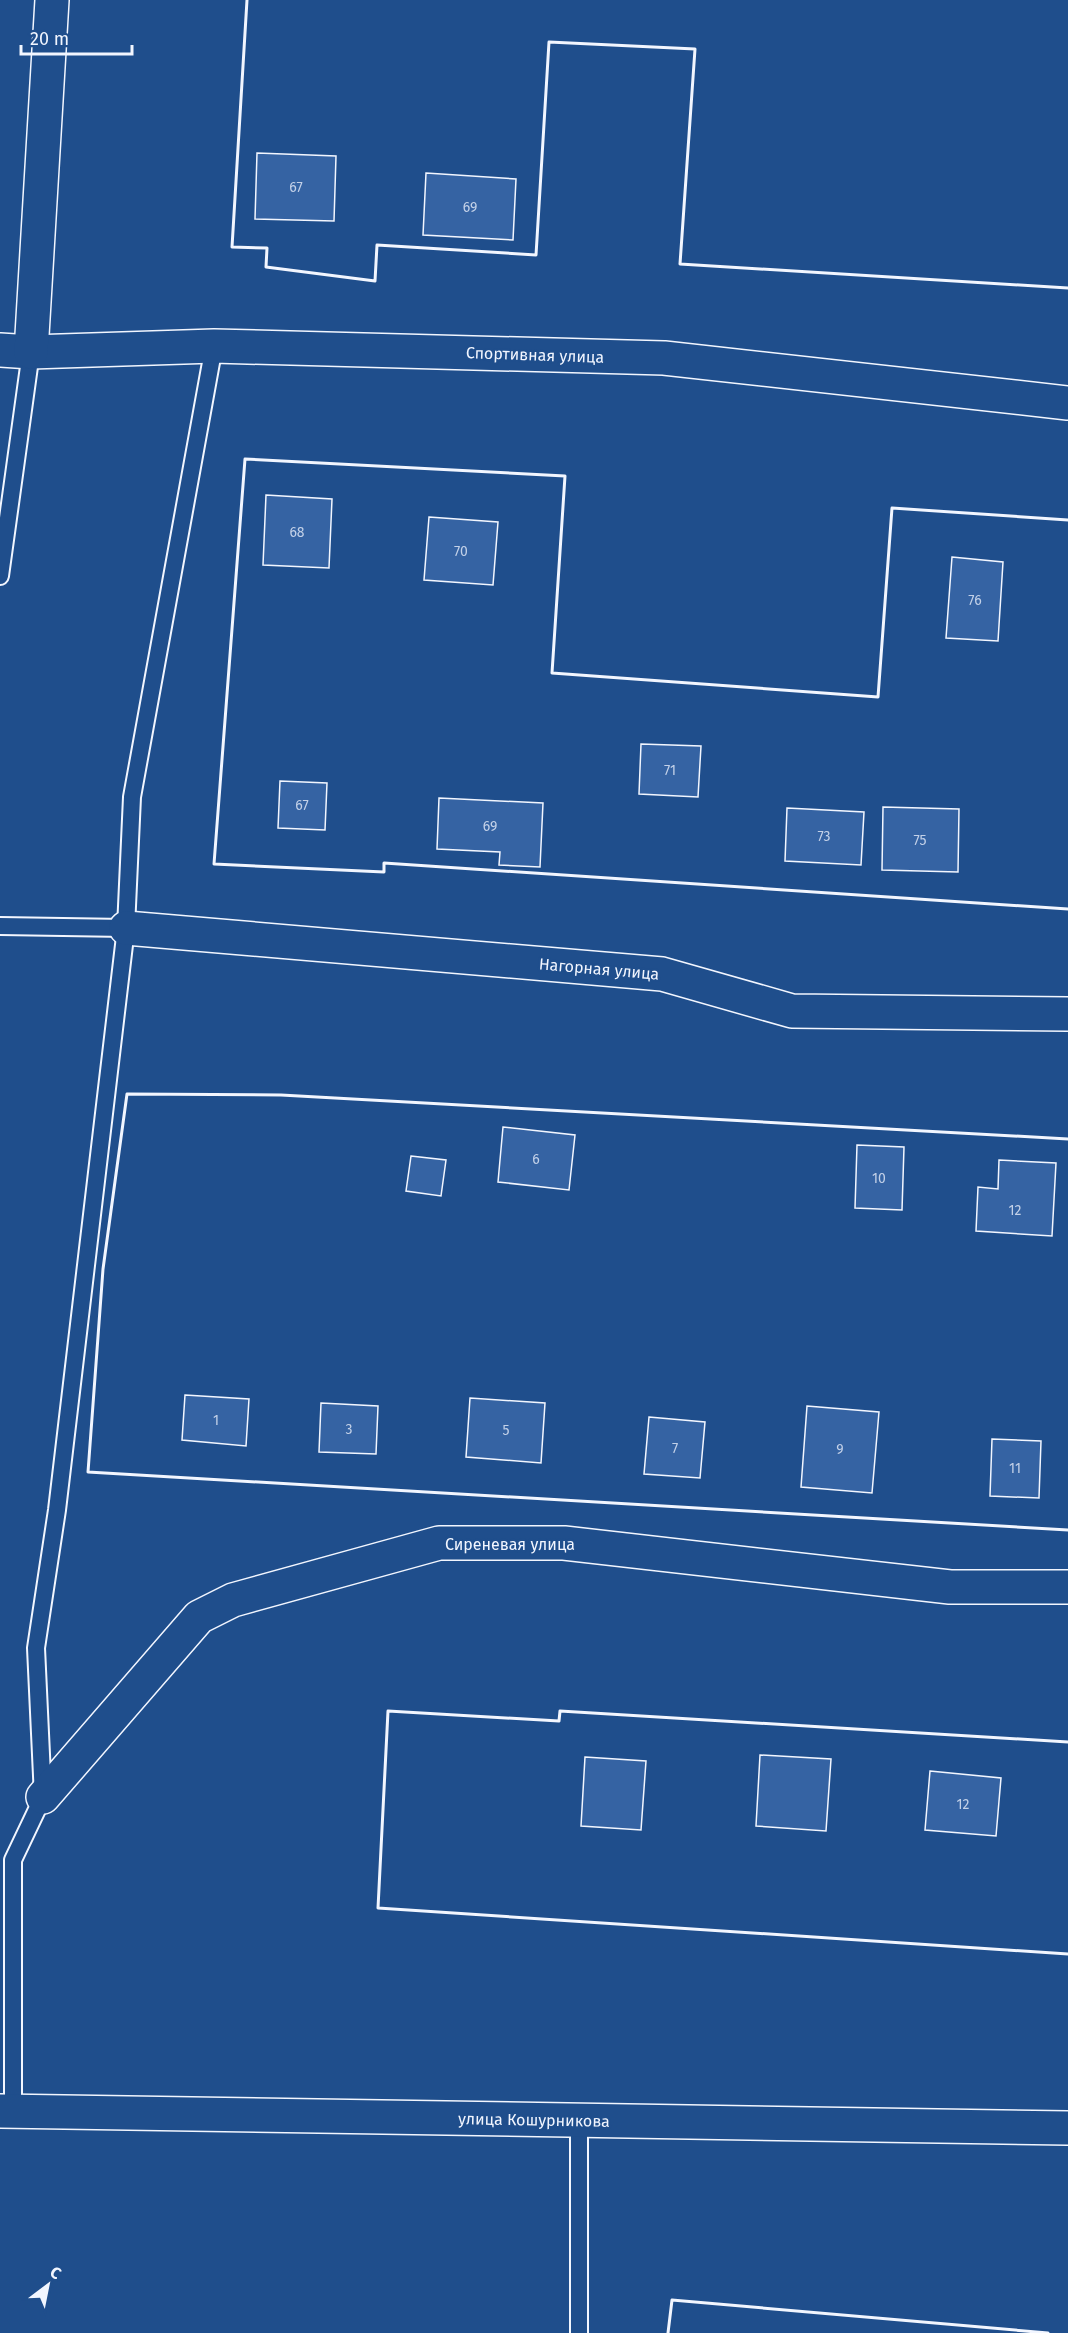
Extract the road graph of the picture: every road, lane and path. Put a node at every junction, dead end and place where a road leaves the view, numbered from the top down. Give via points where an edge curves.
1 (52, 0) edge
2 (214, 346) junction
3 (16, 351) edge
4 (1068, 403) edge
5 (0, 576) edge
6 (0, 926) edge
7 (126, 928) junction
8 (1068, 1014) edge
9 (1068, 1587) edge
10 (43, 1797) junction
11 (7, 2111) edge
12 (579, 2121) junction
13 (1068, 2128) edge
14 (579, 2333) edge

1 - 3 street
2 - 3 street, Спортивная улица
2 - 4 street, Спортивная улица via 664,358
2 - 7 lane via 132,797
3 - 5 lane
6 - 7 lane
7 - 8 street, Нагорная улица via 662,974 792,1011
7 - 10 lane via 58,1498 36,1648
9 - 10 street, Сиреневая улица via 950,1587 564,1543 439,1543 233,1600 199,1617
10 - 11 lane via 13,1860
11 - 12 street, улица Кошурникова
12 - 13 street, улица Кошурникова
12 - 14 lane

